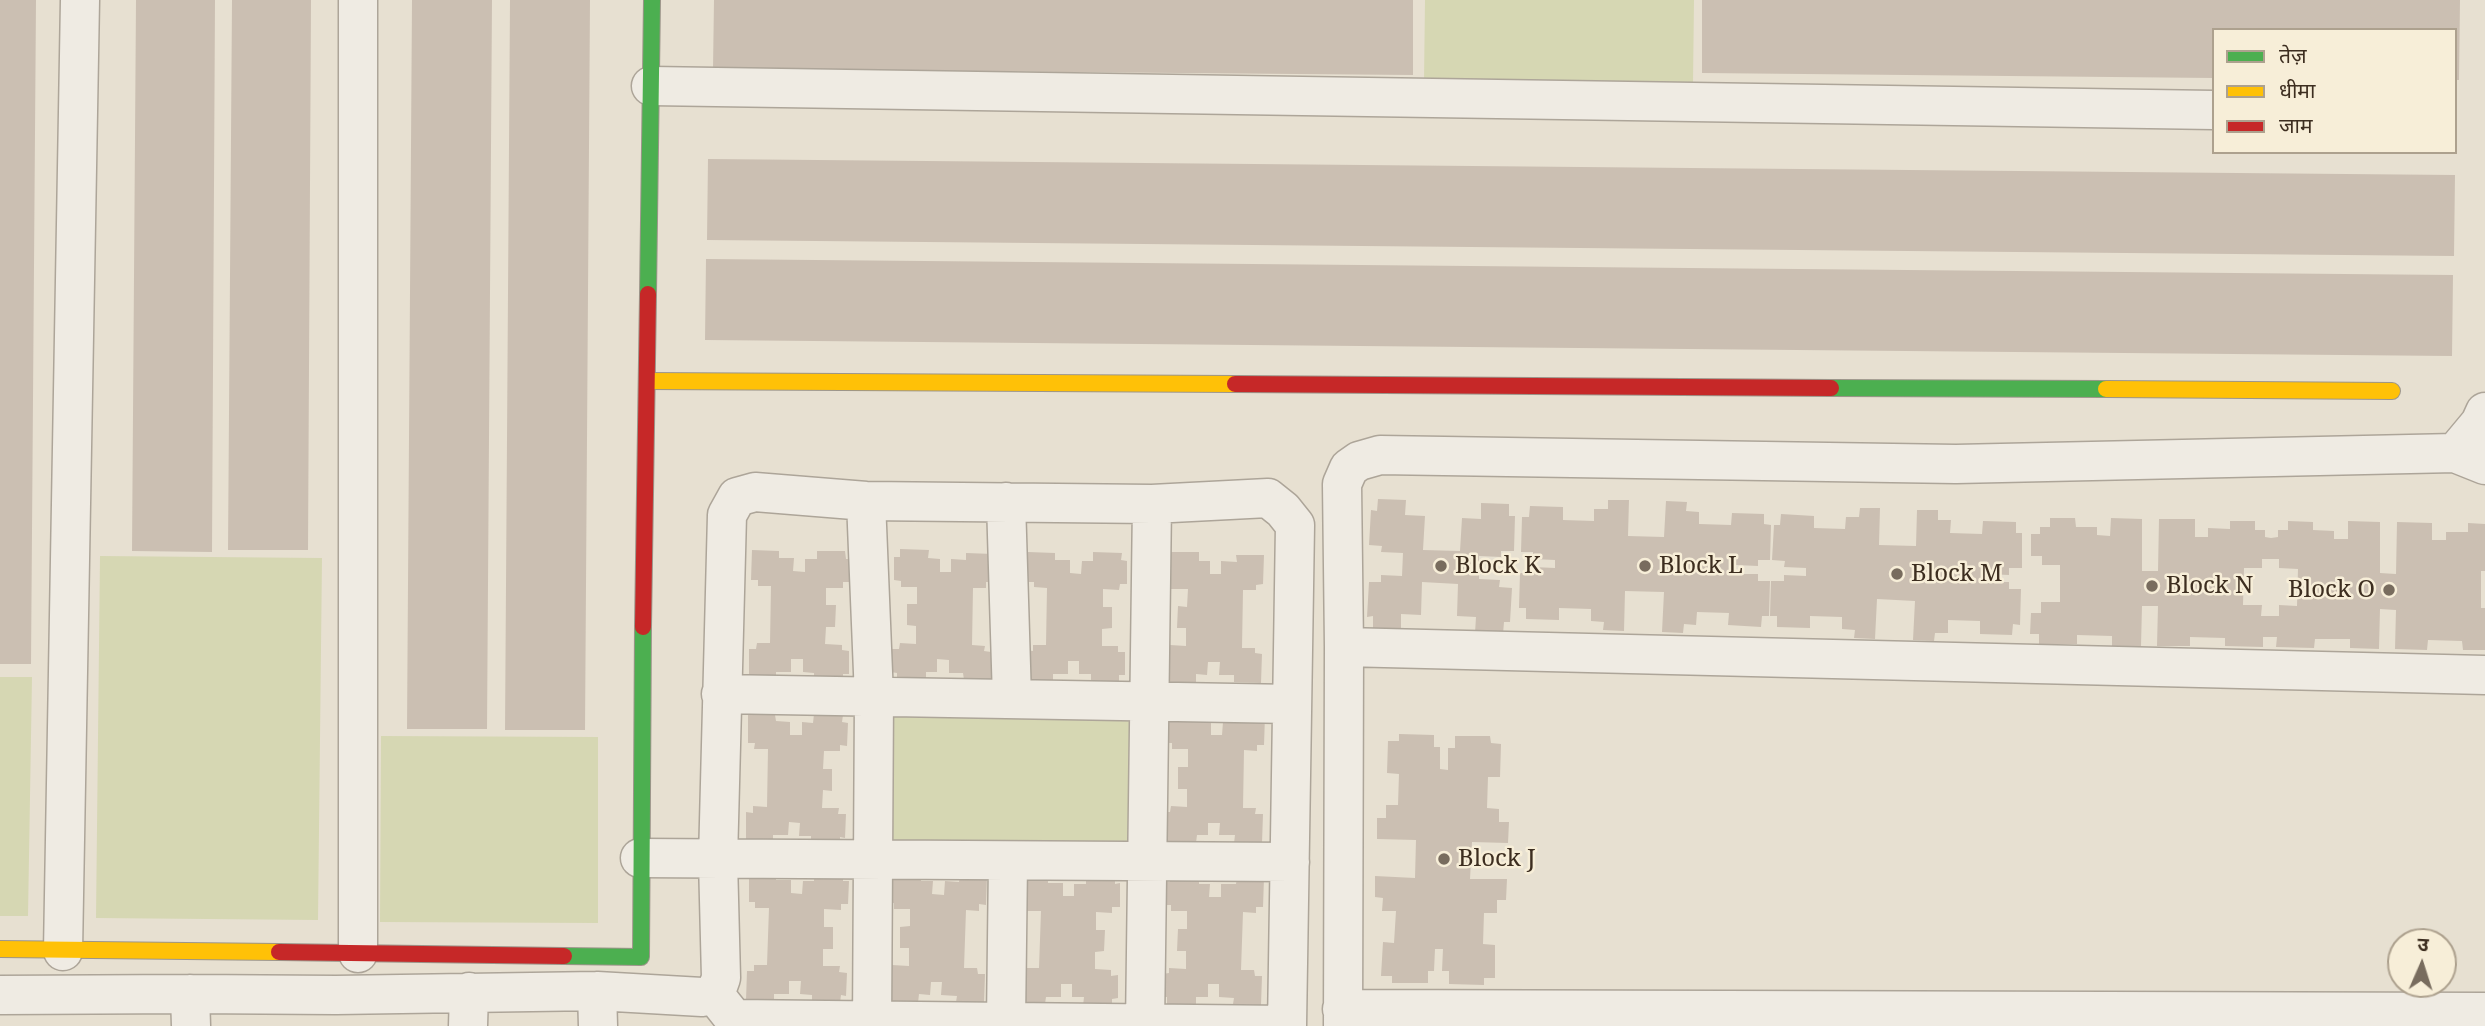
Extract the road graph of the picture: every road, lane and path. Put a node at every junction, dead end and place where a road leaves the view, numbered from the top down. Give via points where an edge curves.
1 (80, 0) edge
2 (358, 0) edge
3 (652, 0) edge
4 (651, 86) junction
5 (2212, 110) edge
6 (647, 381) junction
7 (2392, 391) dead end
8 (2485, 412) edge
9 (2470, 459) edge
10 (866, 500) junction
11 (1006, 502) junction
12 (1152, 504) junction
13 (1344, 647) junction
14 (2485, 675) edge
15 (722, 694) junction
16 (874, 697) junction
17 (1012, 699) junction
18 (1149, 701) junction
19 (1292, 704) junction
20 (640, 858) junction
21 (719, 860) junction
22 (873, 860) junction
23 (1008, 861) junction
24 (1147, 862) junction
25 (1290, 862) junction
26 (0, 949) edge
27 (63, 951) junction
28 (358, 953) junction
29 (0, 995) edge
30 (469, 1009) edge
31 (597, 1009) edge
32 (64, 1010) edge
33 (190, 1010) edge
34 (336, 1011) edge
35 (2485, 1012) edge
36 (728, 1014) edge
37 (1342, 1017) edge
38 (1006, 1021) junction
39 (872, 1023) edge
40 (1145, 1025) edge
41 (1287, 1025) edge

1 - 27 street
2 - 28 street
3 - 4 street
4 - 5 street
4 - 6 street
6 - 7 street
6 - 20 street
8 - 9 street
9 - 13 street via 1956,464 1380,455 1349,468 1342,484
10 - 11 street
10 - 15 street via 755,492 737,497 727,515
10 - 16 street
11 - 12 street
11 - 17 street
12 - 18 street
12 - 19 street via 1268,498 1295,525
13 - 14 street
13 - 37 street
15 - 16 street
15 - 21 street
16 - 17 street
16 - 22 street
17 - 18 street
18 - 19 street
18 - 24 street
19 - 25 street
20 - 21 street
20 - 28 street via 641,957
21 - 22 street
21 - 36 street via 721,978
22 - 23 street
22 - 39 street
23 - 24 street
23 - 38 street
24 - 25 street
24 - 40 street
25 - 41 street
26 - 27 street
27 - 28 street
29 - 32 street
30 - 31 street
30 - 34 street
31 - 36 street via 702,997
32 - 33 street
33 - 34 street
35 - 37 street
36 - 39 street
38 - 39 street
38 - 40 street
40 - 41 street

